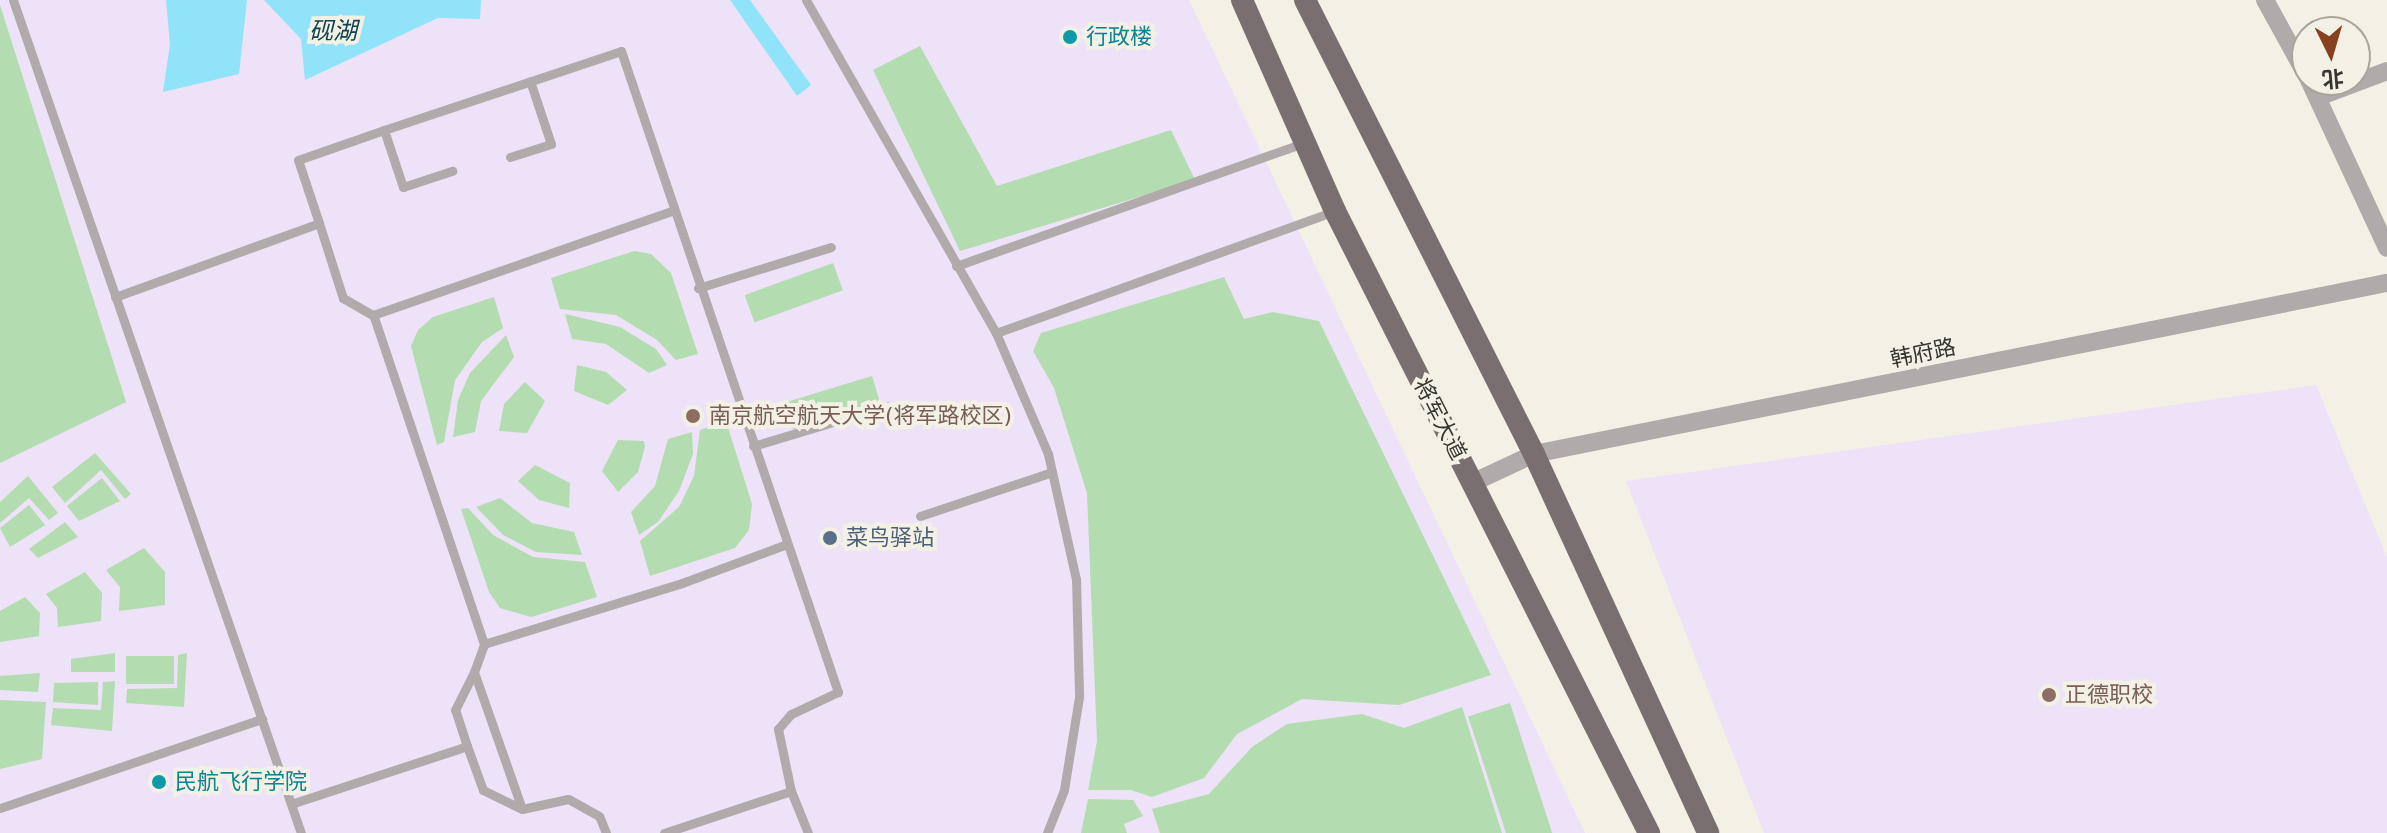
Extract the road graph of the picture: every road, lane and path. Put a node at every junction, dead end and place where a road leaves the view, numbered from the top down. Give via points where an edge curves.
1 (13, 0) edge
2 (806, 0) edge
3 (1242, 0) edge
4 (1305, 0) edge
5 (2265, 0) edge
6 (2291, 46) edge
7 (530, 81) junction
8 (2317, 96) edge
9 (384, 130) junction
10 (1306, 142) junction
11 (510, 157) dead end
12 (452, 171) dead end
13 (672, 211) junction
14 (1335, 211) junction
15 (319, 223) junction
16 (831, 247) dead end
17 (2387, 248) edge
18 (956, 266) junction
19 (2387, 283) edge
20 (698, 288) junction
21 (115, 297) junction
22 (373, 315) junction
23 (996, 333) junction
24 (886, 406) dead end
25 (753, 446) junction
26 (1534, 454) junction
27 (1052, 472) junction
28 (1472, 483) junction
29 (920, 516) dead end
30 (787, 544) junction
31 (484, 644) junction
32 (474, 672) junction
33 (262, 719) junction
34 (467, 746) junction
35 (791, 791) junction
36 (291, 804) junction
37 (0, 808) edge
38 (522, 809) junction
39 (301, 833) edge
40 (606, 833) edge
41 (664, 833) edge
42 (808, 833) edge
43 (1047, 833) edge
44 (1649, 833) edge
45 (1708, 833) edge

1 - 21 lane
2 - 18 lane
3 - 10 main road, 将军大道
4 - 26 main road
5 - 6 street
7 - 9 lane
7 - 11 lane via 551,144
7 - 13 lane via 621,51
8 - 17 street
9 - 12 lane via 403,187
9 - 15 lane via 298,160
10 - 14 main road, 将军大道
10 - 18 lane
13 - 20 lane
13 - 22 lane
14 - 23 lane
14 - 28 main road, 将军大道
15 - 21 lane
15 - 22 lane via 343,298
16 - 20 lane
18 - 23 lane
19 - 26 street, 韩府路
20 - 25 lane
21 - 33 lane
22 - 31 lane
23 - 27 lane
24 - 25 lane
25 - 30 lane
26 - 28 street, 韩府路
26 - 45 main road
27 - 29 lane
27 - 43 lane via 1076,579 1079,697 1064,790
28 - 44 main road, 将军大道
30 - 31 lane via 682,583
30 - 35 lane via 838,692 791,714 778,729
31 - 32 lane
32 - 34 lane via 455,710
32 - 38 lane
33 - 36 lane
33 - 37 lane
34 - 36 lane
34 - 38 lane via 483,790
35 - 41 lane
35 - 42 lane
36 - 39 lane
38 - 40 lane via 568,799 599,816

